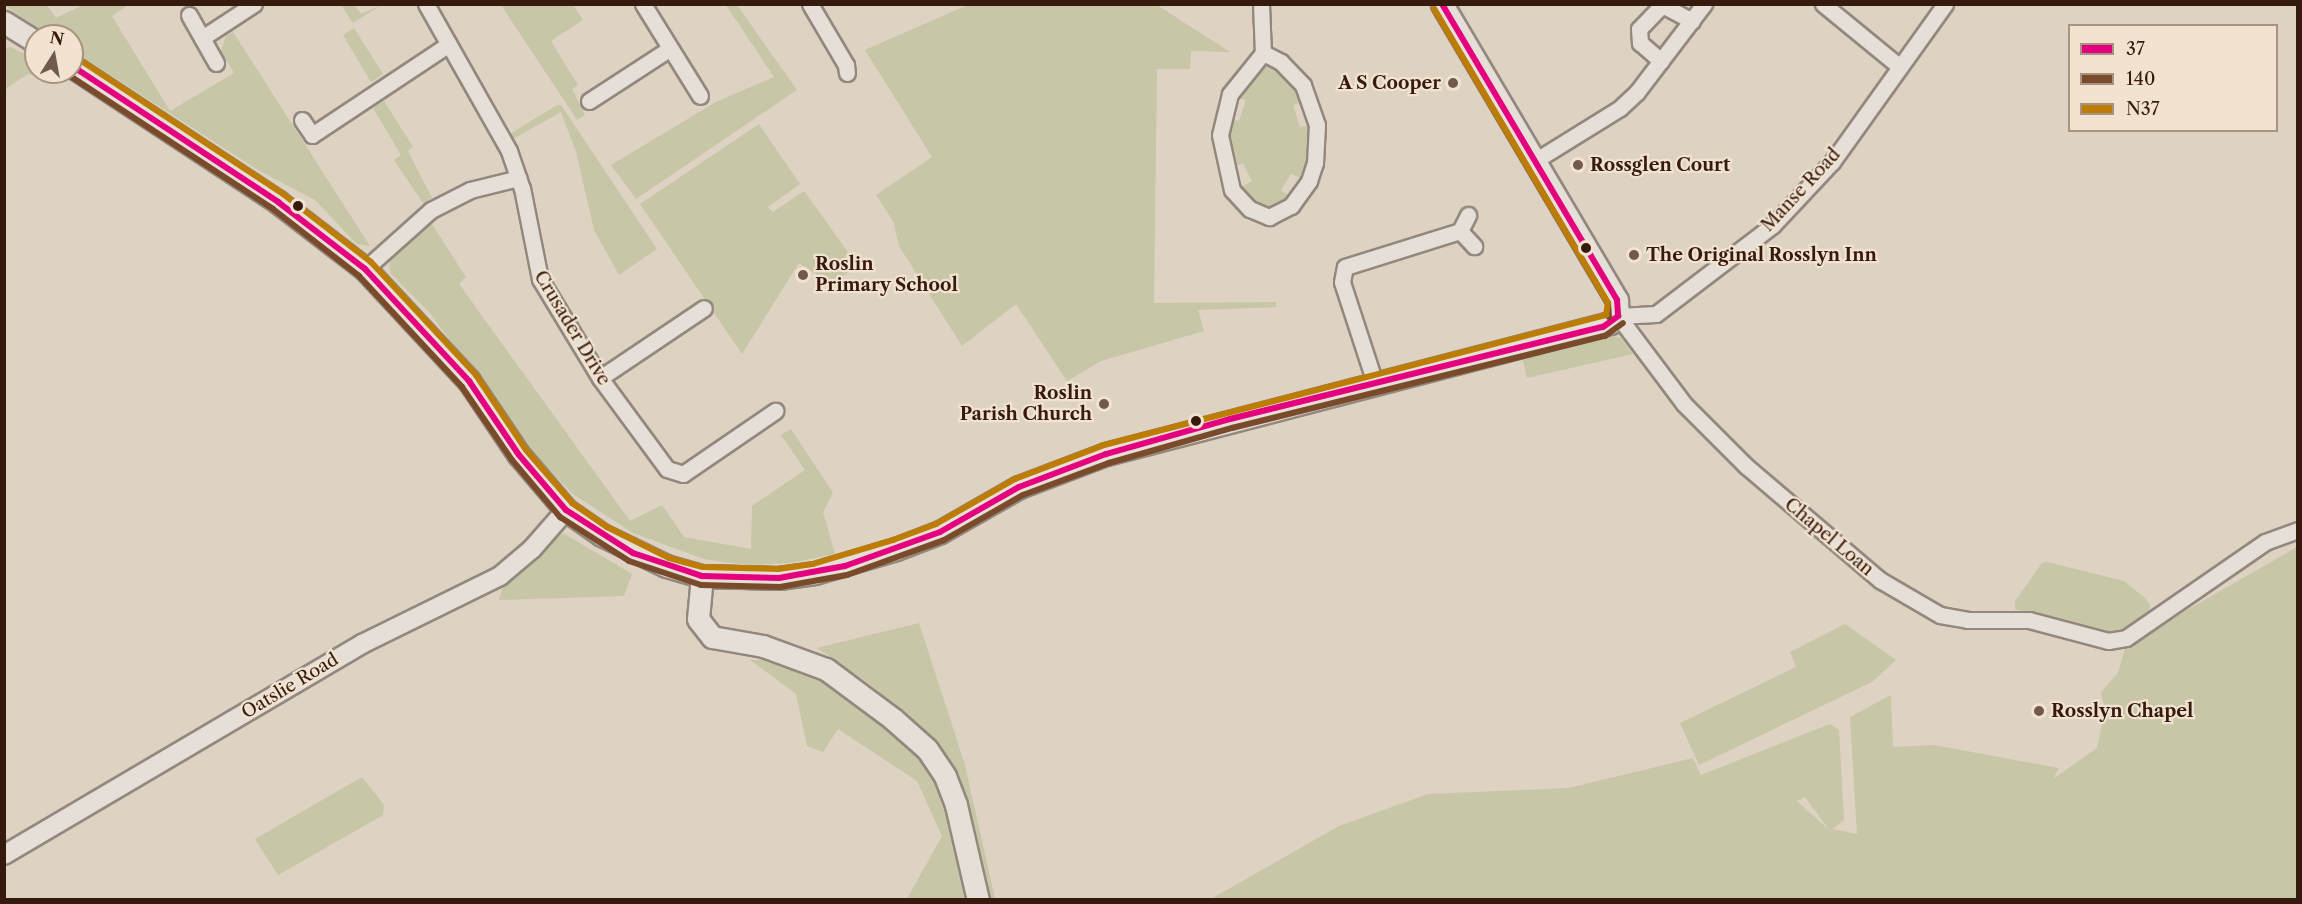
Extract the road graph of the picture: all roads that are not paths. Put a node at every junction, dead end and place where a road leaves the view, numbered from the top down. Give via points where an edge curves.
1 (254, 4) edge
2 (426, 4) edge
3 (643, 4) edge
4 (810, 4) edge
5 (1261, 4) edge
6 (1442, 4) edge
7 (1704, 4) edge
8 (1823, 4) edge
9 (1945, 4) edge
10 (189, 15) dead end
11 (1692, 21) junction
12 (4, 22) edge
13 (24, 34) edge
14 (202, 38) junction
15 (449, 44) junction
16 (669, 49) junction
17 (1263, 53) junction
18 (1661, 61) junction
19 (216, 63) dead end
20 (1900, 67) junction
21 (847, 73) dead end
22 (84, 74) edge
23 (592, 95) dead end
24 (700, 96) dead end
25 (302, 120) dead end
26 (1533, 162) junction
27 (519, 178) junction
28 (1474, 246) dead end
29 (365, 269) junction
30 (704, 308) dead end
31 (1618, 316) junction
32 (600, 378) junction
33 (1375, 383) junction
34 (775, 411) dead end
35 (566, 510) junction
36 (2298, 530) edge
37 (702, 576) junction
38 (4, 855) edge
39 (978, 900) edge

1 - 14 street
2 - 15 street, Crusader Drive
3 - 16 street
4 - 21 street
5 - 17 street
6 - 26 main road
7 - 11 street
8 - 20 street
9 - 20 street, Manse Road
10 - 14 street
11 - 18 street
11 - 18 street via 1662,5 1640,29 1640,43
12 - 13 main road
14 - 19 street
15 - 25 street via 312,135
15 - 27 street, Crusader Drive
16 - 23 street
16 - 24 street
17 - 17 street via 1281,62 1303,85 1317,125 1315,163 1309,181 1291,206 1269,217 1250,209 1232,190 1224,171 1220,135 1230,94
18 - 26 street via 1620,108
20 - 31 street, Manse Road via 1832,162 1773,225 1656,314
22 - 29 main road via 278,202
26 - 31 main road via 1617,300
27 - 29 street via 470,190 431,210
27 - 32 street, Crusader Drive via 540,279
28 - 33 street via 1463,221 1345,267 1342,282
29 - 35 main road via 469,381 519,454
30 - 32 street
31 - 33 main road via 1603,327
31 - 36 street, Chapel Loan via 1696,417 1880,580 1940,615 1967,620 2029,620 2108,641 2126,638 2265,542
32 - 34 street, Crusader Drive via 667,470 675,474 683,474
33 - 37 main road via 1106,454 1019,487 940,532 845,566 779,578
35 - 37 main road via 633,553
35 - 38 street, Oatslie Road via 532,549 500,576 362,644
37 - 39 main road via 699,619 712,637 763,646 826,669 927,749 945,776 956,805

